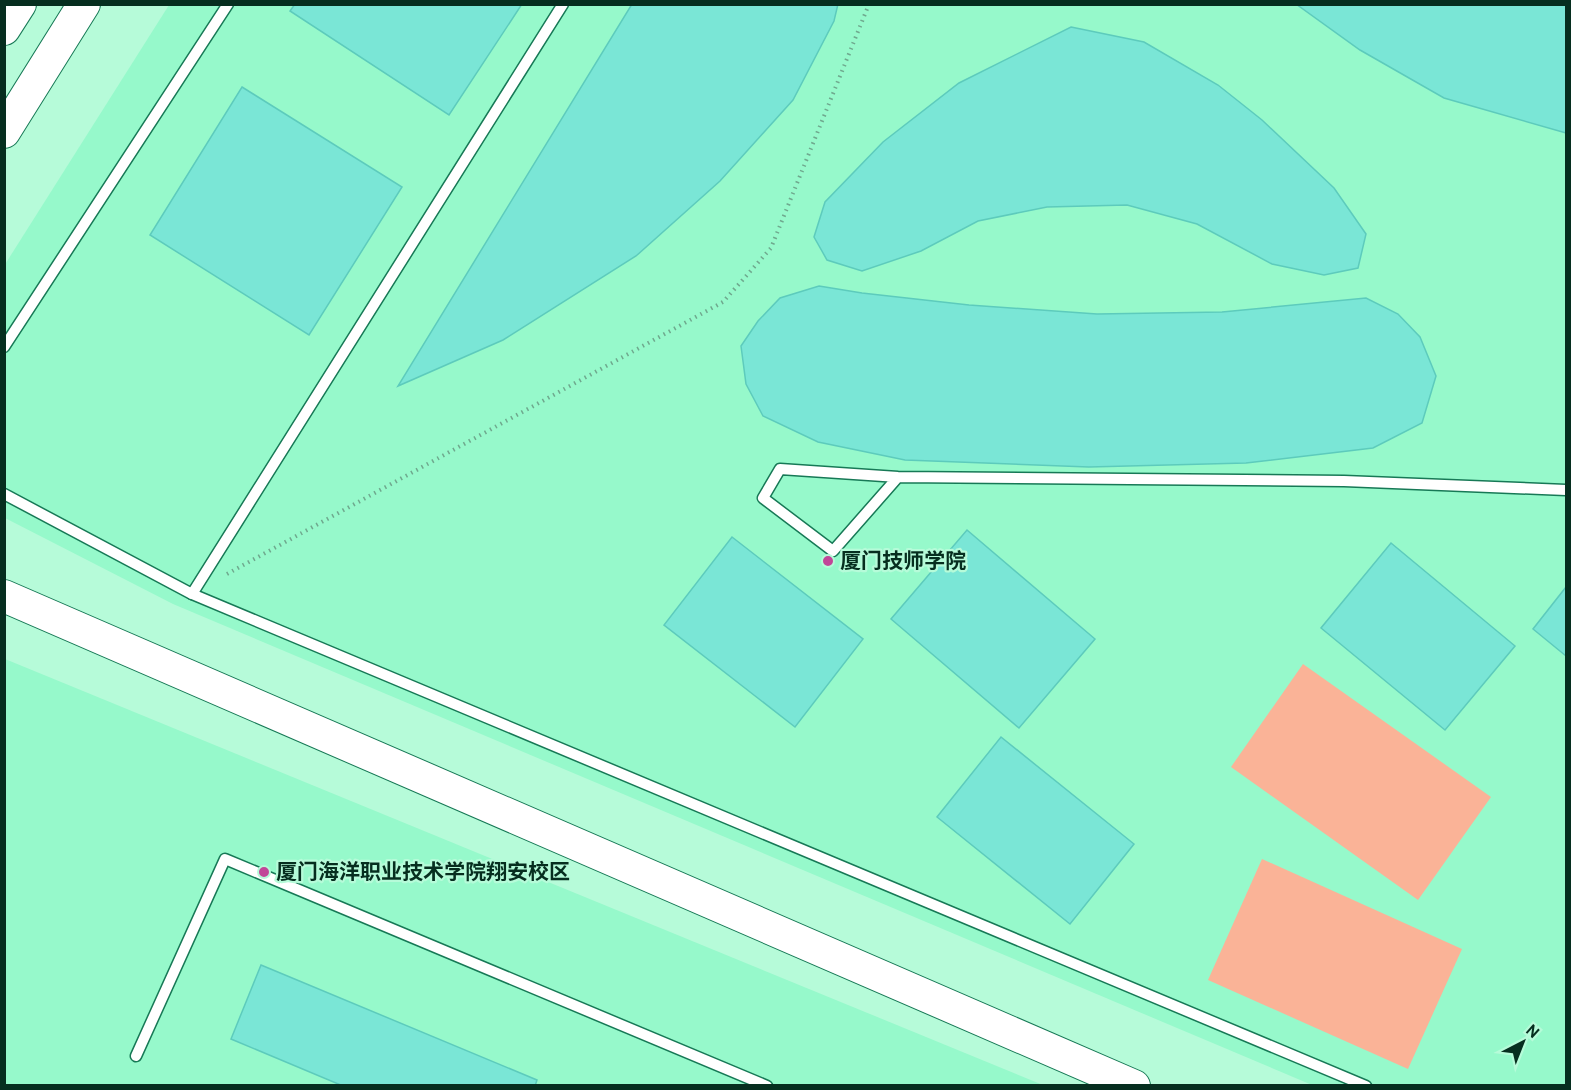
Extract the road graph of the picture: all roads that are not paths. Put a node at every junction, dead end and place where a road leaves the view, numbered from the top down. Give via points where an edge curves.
1 (20, 4) edge
2 (84, 4) edge
3 (228, 4) edge
4 (563, 4) edge
5 (4, 29) edge
6 (4, 132) edge
7 (4, 347) edge
8 (898, 477) junction
9 (1566, 490) edge
10 (4, 494) edge
11 (192, 594) junction
12 (4, 596) edge
13 (136, 1056) dead end
14 (767, 1086) edge
15 (1134, 1086) edge
16 (1366, 1086) edge

1 - 5 street
2 - 6 street
3 - 7 lane
4 - 11 lane
8 - 8 lane via 780,469 763,498 833,551
8 - 9 lane via 1344,481
10 - 11 lane
11 - 16 lane
12 - 15 street
13 - 14 lane via 225,859

